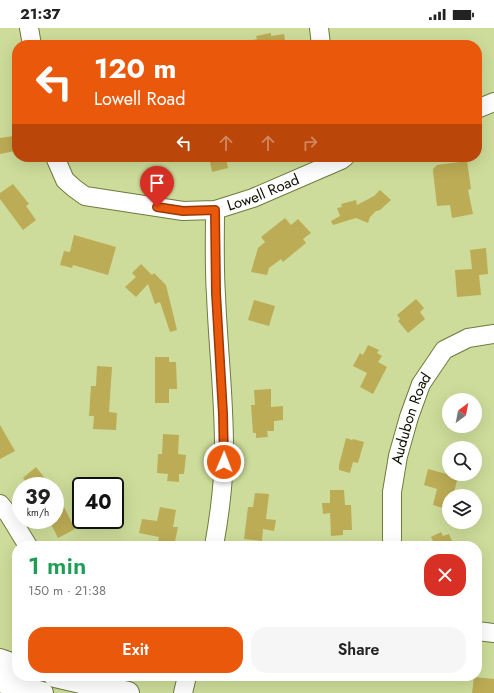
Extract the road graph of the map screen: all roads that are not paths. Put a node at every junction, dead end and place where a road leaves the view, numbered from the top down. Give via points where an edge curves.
1 (29, 28) edge
2 (319, 28) edge
3 (31, 40) edge
4 (320, 40) edge
5 (494, 103) edge
6 (482, 107) edge
7 (57, 162) edge
8 (333, 162) edge
9 (215, 210) junction
10 (494, 334) edge
11 (0, 504) edge
12 (25, 541) edge
13 (215, 541) edge
14 (392, 541) edge
15 (482, 632) edge
16 (494, 633) edge
17 (0, 660) edge
18 (12, 664) edge
19 (0, 681) edge
20 (74, 681) edge
21 (186, 681) edge
22 (42, 693) edge
23 (128, 693) edge
24 (183, 693) edge

1 - 3 street
2 - 4 street
5 - 6 street
7 - 9 street, Lowell Road via 65,180 85,196 183,211
8 - 9 street, Lowell Road via 253,198
9 - 13 street via 216,293 224,446 222,490
10 - 14 street, Audubon Road via 468,338 444,350 421,384 398,456 392,492
11 - 12 street
15 - 16 street
17 - 18 highway
19 - 22 highway
20 - 23 highway
21 - 24 street

